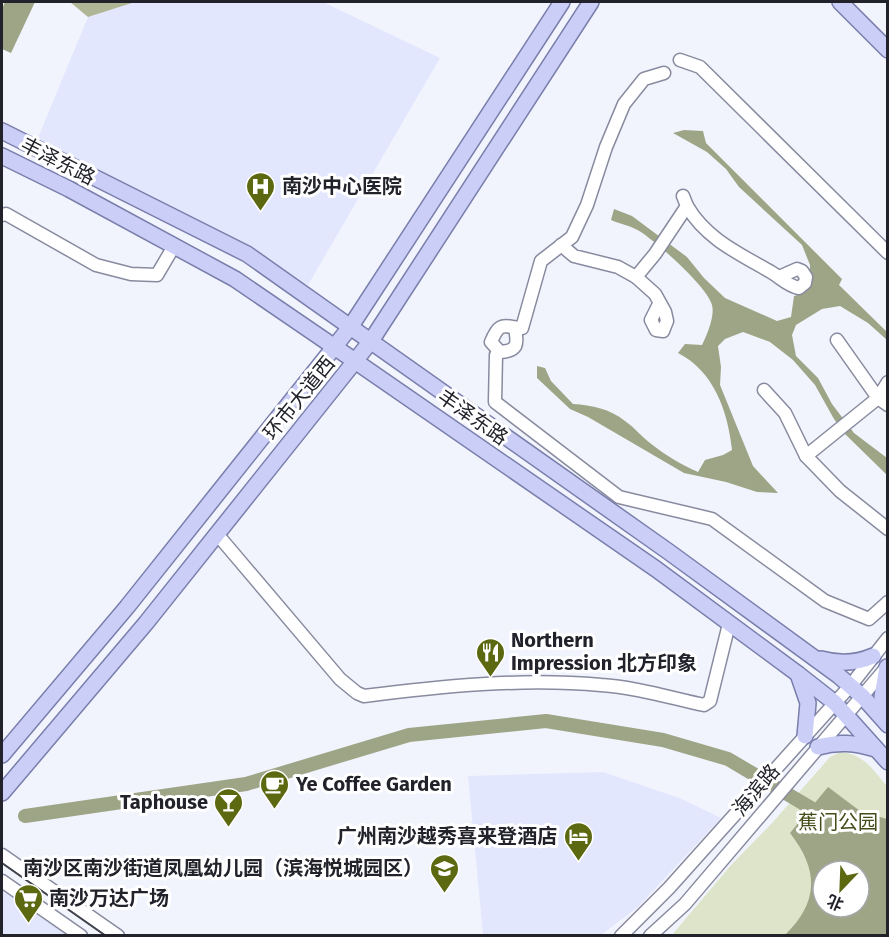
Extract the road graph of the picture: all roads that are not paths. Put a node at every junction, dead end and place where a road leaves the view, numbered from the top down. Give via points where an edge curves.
1 (562, 2) edge
2 (591, 2) edge
3 (840, 2) edge
4 (888, 50) edge
5 (680, 60) dead end
6 (664, 73) dead end
7 (2, 131) edge
8 (2, 156) edge
9 (2, 215) edge
10 (174, 246) junction
11 (561, 246) junction
12 (888, 253) edge
13 (636, 277) junction
14 (779, 277) dead end
15 (659, 304) dead end
16 (351, 326) junction
17 (837, 340) dead end
18 (371, 341) junction
19 (334, 348) junction
20 (355, 361) junction
21 (888, 382) edge
22 (764, 390) dead end
23 (883, 401) edge
24 (806, 456) junction
25 (888, 530) edge
26 (217, 534) junction
27 (888, 602) edge
28 (729, 624) junction
29 (888, 638) edge
30 (812, 657) junction
31 (873, 657) junction
32 (887, 667) edge
33 (798, 674) junction
34 (851, 685) junction
35 (862, 696) junction
36 (840, 709) junction
37 (888, 718) edge
38 (888, 725) edge
39 (805, 736) junction
40 (818, 747) junction
41 (877, 750) junction
42 (2, 755) edge
43 (888, 762) edge
44 (2, 793) edge
45 (2, 855) edge
46 (2, 881) edge
47 (81, 936) edge
48 (118, 936) edge
49 (621, 936) edge
50 (650, 936) edge

1 - 16 main road, 环市大道西
2 - 18 main road, 环市大道西
3 - 4 main road
5 - 12 street via 700,68
6 - 11 street via 644,80 624,104 587,205 572,237
7 - 16 main road, 丰泽东路 via 247,254
8 - 10 main road, 丰泽东路
9 - 10 street via 96,265 131,274 157,275
10 - 19 main road, 丰泽东路 via 235,279
11 - 13 street via 574,256 618,267
11 - 27 street via 541,261 522,328 515,328 514,348 495,355 495,402 619,497 712,519 825,601 869,619
13 - 14 street via 656,254 685,201 703,228
13 - 15 street via 655,294
16 - 18 main road, 丰泽东路
16 - 19 main road, 环市大道西
17 - 23 street
18 - 20 main road, 环市大道西
18 - 30 main road, 丰泽东路
19 - 20 main road, 丰泽东路
19 - 42 main road, 环市大道西 via 127,607
20 - 26 main road, 环市大道西
20 - 28 main road, 丰泽东路
21 - 23 street
22 - 24 street via 785,413
23 - 24 street via 835,431
24 - 25 street via 840,491
26 - 28 street via 340,679 364,696 518,682 603,685 704,705 710,700
26 - 44 main road, 环市大道西
28 - 33 main road, 丰泽东路
29 - 31 street
30 - 31 main road via 847,663
30 - 34 main road, 丰泽东路
31 - 34 street
32 - 35 street, 海滨路
32 - 37 main road via 882,697
33 - 36 main road, 丰泽东路
33 - 39 main road via 808,703
34 - 35 main road, 丰泽东路
34 - 36 street
35 - 36 street, 海滨路
35 - 38 main road, 丰泽东路
36 - 39 street, 海滨路
36 - 40 street, 海滨路
36 - 41 main road, 丰泽东路
39 - 49 street, 海滨路
40 - 41 main road via 842,742
40 - 50 street, 海滨路 via 685,904
41 - 43 main road, 丰泽东路
45 - 48 street
46 - 47 street

